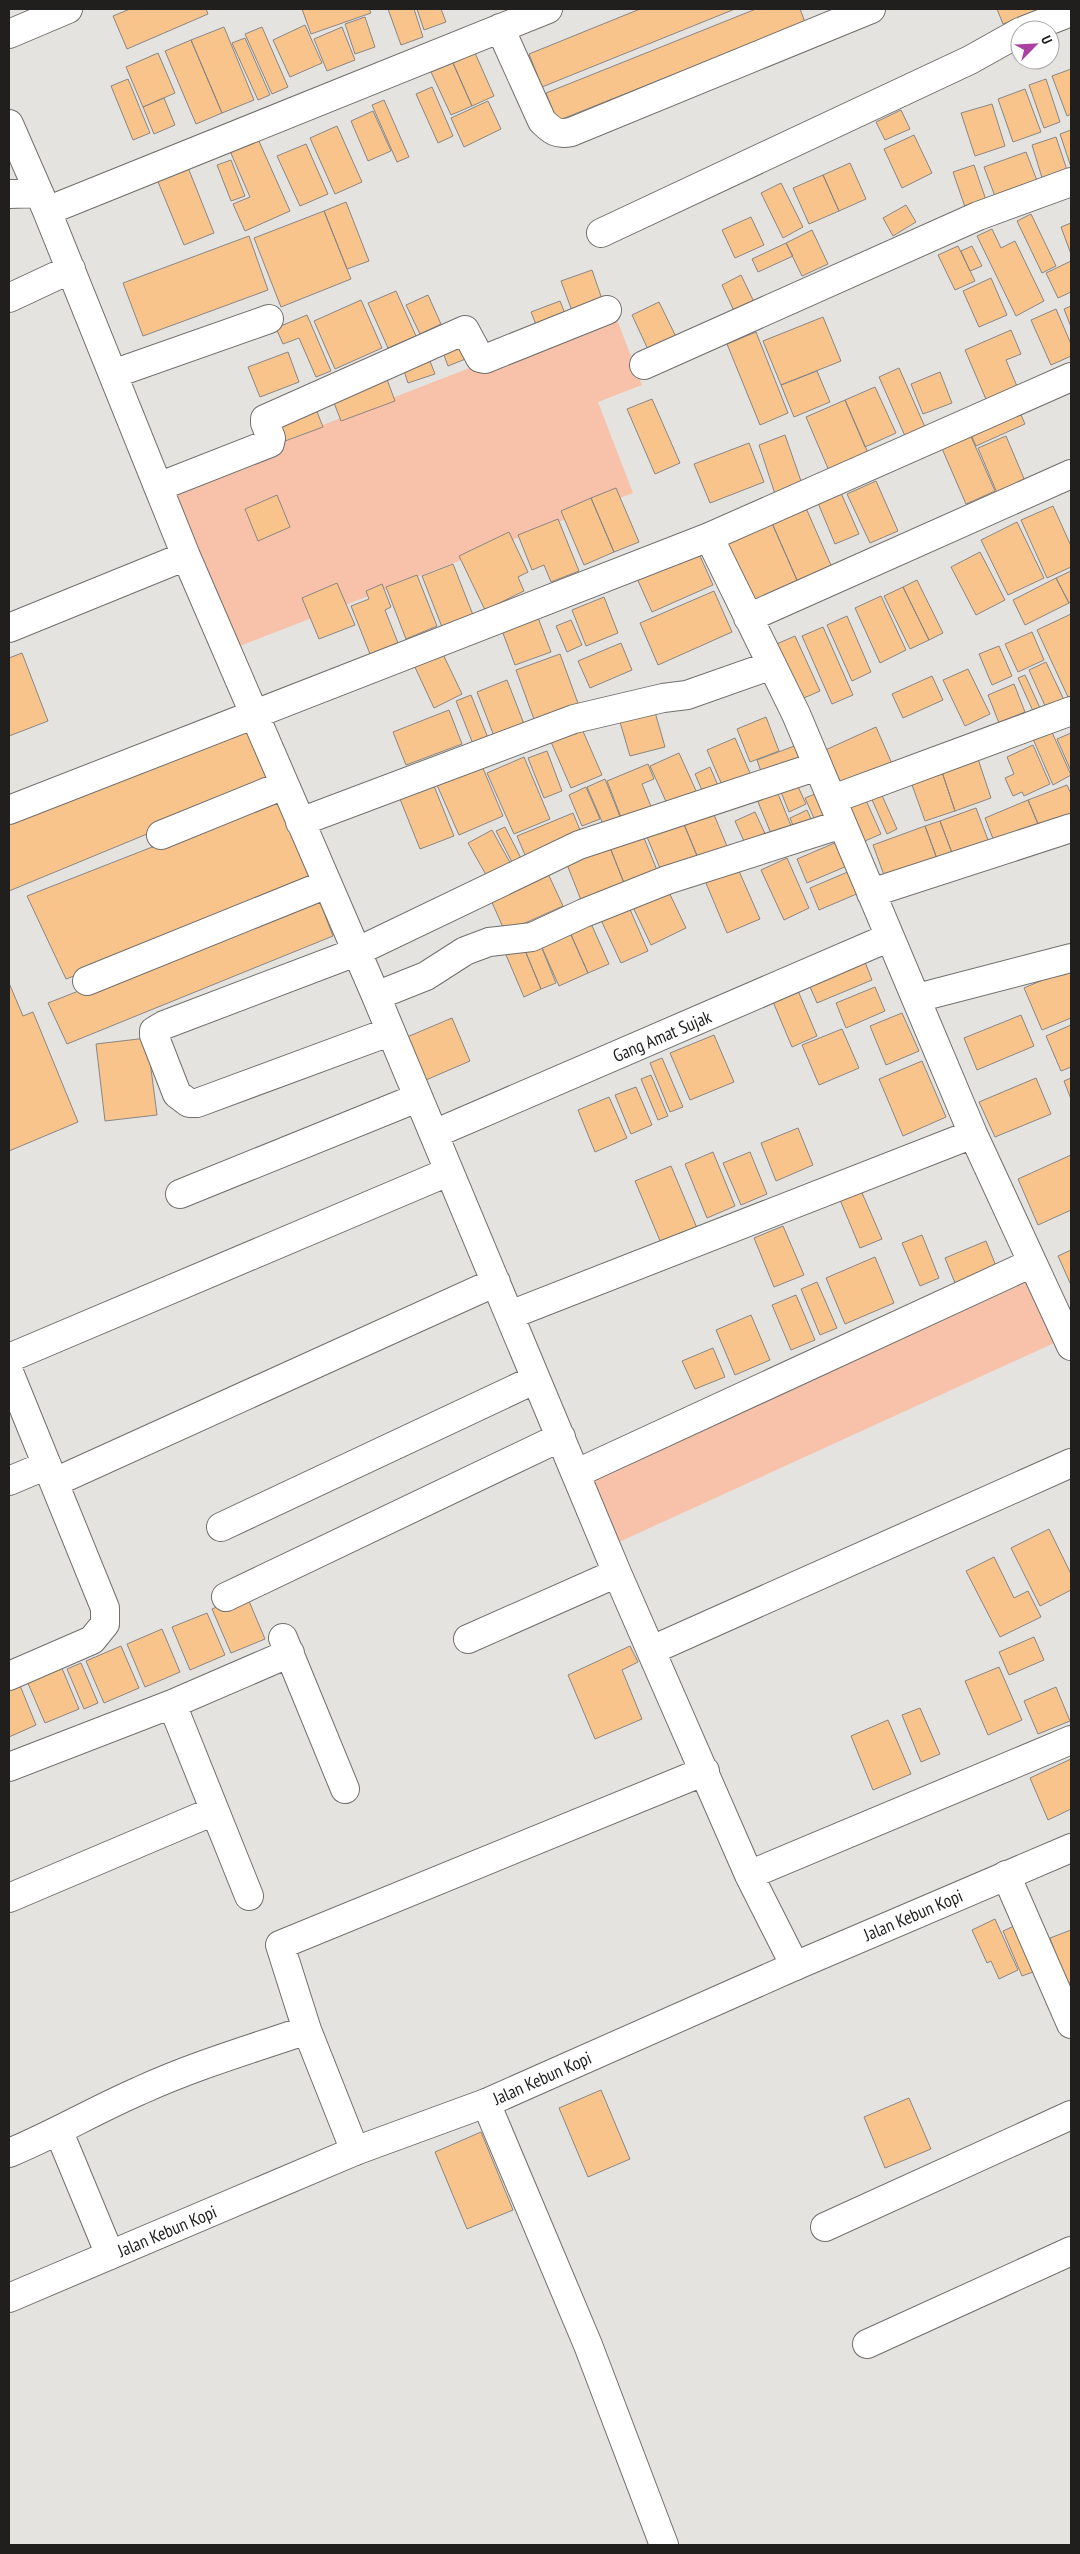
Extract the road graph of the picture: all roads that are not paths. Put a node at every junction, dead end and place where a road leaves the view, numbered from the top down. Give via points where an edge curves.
1 (68, 9) edge
2 (548, 9) edge
3 (871, 9) edge
4 (1071, 12) edge
5 (815, 19) edge
6 (1051, 20) edge
7 (500, 28) junction
8 (9, 34) edge
9 (1010, 38) edge
10 (9, 124) edge
11 (1071, 182) edge
12 (9, 194) edge
13 (43, 202) junction
14 (601, 233) dead end
15 (70, 269) junction
16 (9, 298) edge
17 (607, 310) dead end
18 (269, 319) dead end
19 (644, 365) dead end
20 (113, 374) junction
21 (1071, 377) edge
22 (1071, 474) edge
23 (158, 487) junction
24 (709, 537) junction
25 (186, 556) junction
26 (748, 618) junction
27 (9, 628) edge
28 (772, 665) junction
29 (1071, 711) edge
30 (253, 715) junction
31 (818, 766) junction
32 (284, 785) junction
33 (9, 810) edge
34 (838, 811) junction
35 (300, 822) junction
36 (1071, 828) edge
37 (161, 835) dead end
38 (327, 884) junction
39 (871, 893) junction
40 (890, 937) junction
41 (356, 952) junction
42 (1071, 958) edge
43 (87, 981) dead end
44 (376, 996) junction
45 (917, 998) junction
46 (389, 1032) junction
47 (417, 1098) junction
48 (434, 1134) junction
49 (973, 1134) junction
50 (448, 1172) junction
51 (180, 1194) dead end
52 (1032, 1263) junction
53 (496, 1282) junction
54 (510, 1315) junction
55 (1071, 1346) edge
56 (9, 1358) edge
57 (9, 1372) edge
58 (536, 1379) junction
59 (561, 1437) junction
60 (1071, 1463) edge
61 (51, 1473) junction
62 (577, 1473) junction
63 (9, 1481) edge
64 (221, 1527) dead end
65 (617, 1573) junction
66 (226, 1597) dead end
67 (468, 1639) dead end
68 (652, 1650) junction
69 (9, 1676) edge
70 (172, 1704) junction
71 (1071, 1740) edge
72 (9, 1767) edge
73 (705, 1771) junction
74 (345, 1789) dead end
75 (214, 1811) junction
76 (1071, 1848) edge
77 (749, 1875) junction
78 (1006, 1875) junction
79 (249, 1896) dead end
80 (9, 1898) edge
81 (795, 1966) junction
82 (1071, 2024) edge
83 (307, 2030) junction
84 (486, 2103) junction
85 (1071, 2115) edge
86 (59, 2132) junction
87 (355, 2152) junction
88 (9, 2153) edge
89 (824, 2227) dead end
90 (1071, 2251) edge
91 (110, 2255) junction
92 (9, 2298) edge
93 (867, 2344) dead end
94 (664, 2545) edge

1 - 8 street
2 - 7 street
3 - 5 street
4 - 6 street
5 - 7 street via 571,132 560,134 542,121
7 - 13 street
9 - 14 street via 970,60
10 - 13 street
11 - 19 street via 978,216
12 - 13 street
13 - 15 street
15 - 16 street
15 - 20 street
17 - 23 street via 485,359 478,356 465,330 266,419 270,443
18 - 20 street
20 - 23 street
21 - 24 street
22 - 26 street
23 - 25 street
24 - 26 street
24 - 30 street
25 - 27 street
25 - 30 street
26 - 28 street
28 - 31 street
28 - 35 street via 688,696 663,698 574,719
29 - 34 street
30 - 32 street
30 - 33 street
31 - 34 street
31 - 41 street via 579,846
32 - 35 street
32 - 37 street
34 - 39 street
34 - 44 street via 532,937 489,942 473,948 426,976
35 - 38 street
36 - 39 street
38 - 41 street
38 - 43 street
39 - 40 street
40 - 45 street
40 - 48 street, Gang Amat Sujak
41 - 44 street
41 - 46 street via 159,1027 154,1035 173,1085 183,1100 197,1102
42 - 45 street
44 - 46 street
45 - 49 street
46 - 47 street
47 - 48 street
47 - 51 street
48 - 50 street
49 - 52 street
49 - 54 street
50 - 53 street
50 - 56 street
52 - 55 street
52 - 62 street
53 - 54 street
53 - 61 street
54 - 58 street
57 - 61 street
58 - 59 street
58 - 64 street
59 - 62 street
59 - 66 street
60 - 68 street
61 - 63 street
61 - 69 street via 105,1608 105,1624 92,1640
62 - 65 street
65 - 67 street
65 - 68 street
68 - 73 street
70 - 72 street
70 - 74 street via 287,1645
70 - 75 street
71 - 77 street
73 - 77 street
73 - 83 street via 283,1942 280,1948
75 - 79 street
75 - 80 street
76 - 78 street, Jalan Kebun Kopi
77 - 81 street
78 - 81 street, Jalan Kebun Kopi
78 - 82 street
81 - 84 street, Jalan Kebun Kopi
83 - 86 street via 140,2090
83 - 87 street
84 - 87 street, Jalan Kebun Kopi
84 - 94 street via 588,2345
85 - 89 street
86 - 88 street
86 - 91 street
87 - 91 street, Jalan Kebun Kopi
90 - 93 street
91 - 92 street, Jalan Kebun Kopi

